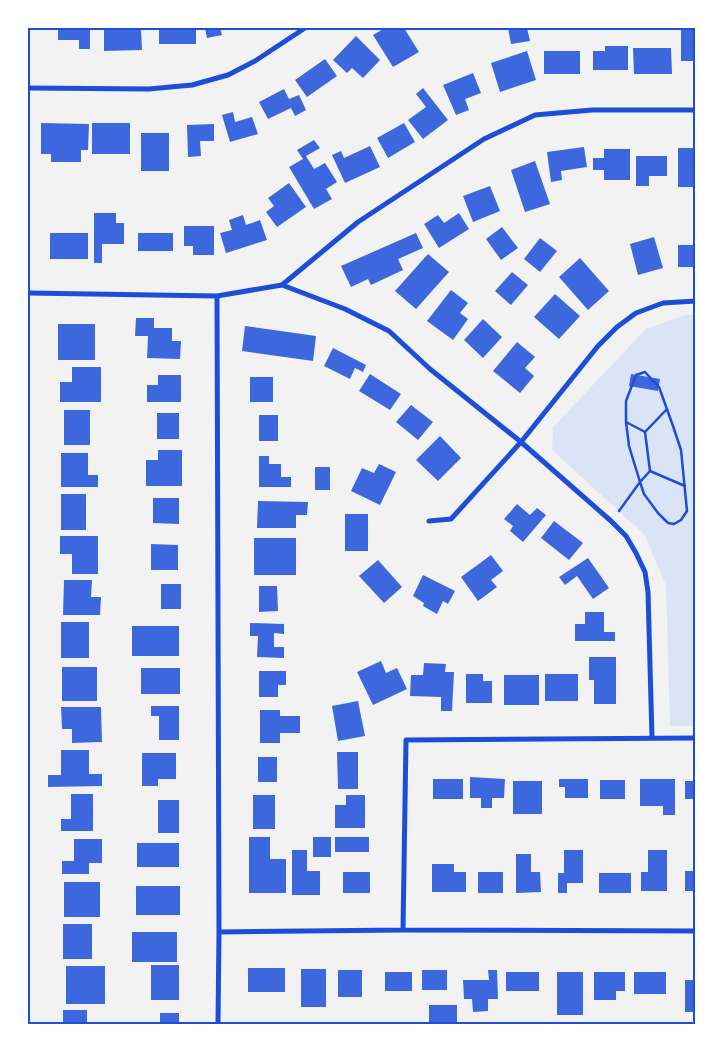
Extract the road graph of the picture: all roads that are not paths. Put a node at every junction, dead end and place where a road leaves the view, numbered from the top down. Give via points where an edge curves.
1 (305, 28) edge
2 (28, 88) edge
3 (696, 110) edge
4 (282, 285) junction
5 (28, 293) edge
6 (216, 296) junction
7 (696, 301) edge
8 (521, 442) junction
9 (429, 521) dead end
10 (652, 738) junction
11 (696, 738) edge
12 (403, 930) junction
13 (696, 931) edge
14 (220, 932) junction
15 (218, 1024) edge

1 - 2 street via 228,75 192,85 149,89
3 - 4 street via 592,110 535,115 484,139 358,222
4 - 6 street
4 - 8 street via 345,309 389,331 430,369
5 - 6 street
6 - 14 street
7 - 8 street via 663,303 636,313 617,327
8 - 9 street via 451,519
8 - 10 street via 626,536 645,572
10 - 11 street
10 - 12 street via 406,740
12 - 13 street
12 - 14 street
14 - 15 street

